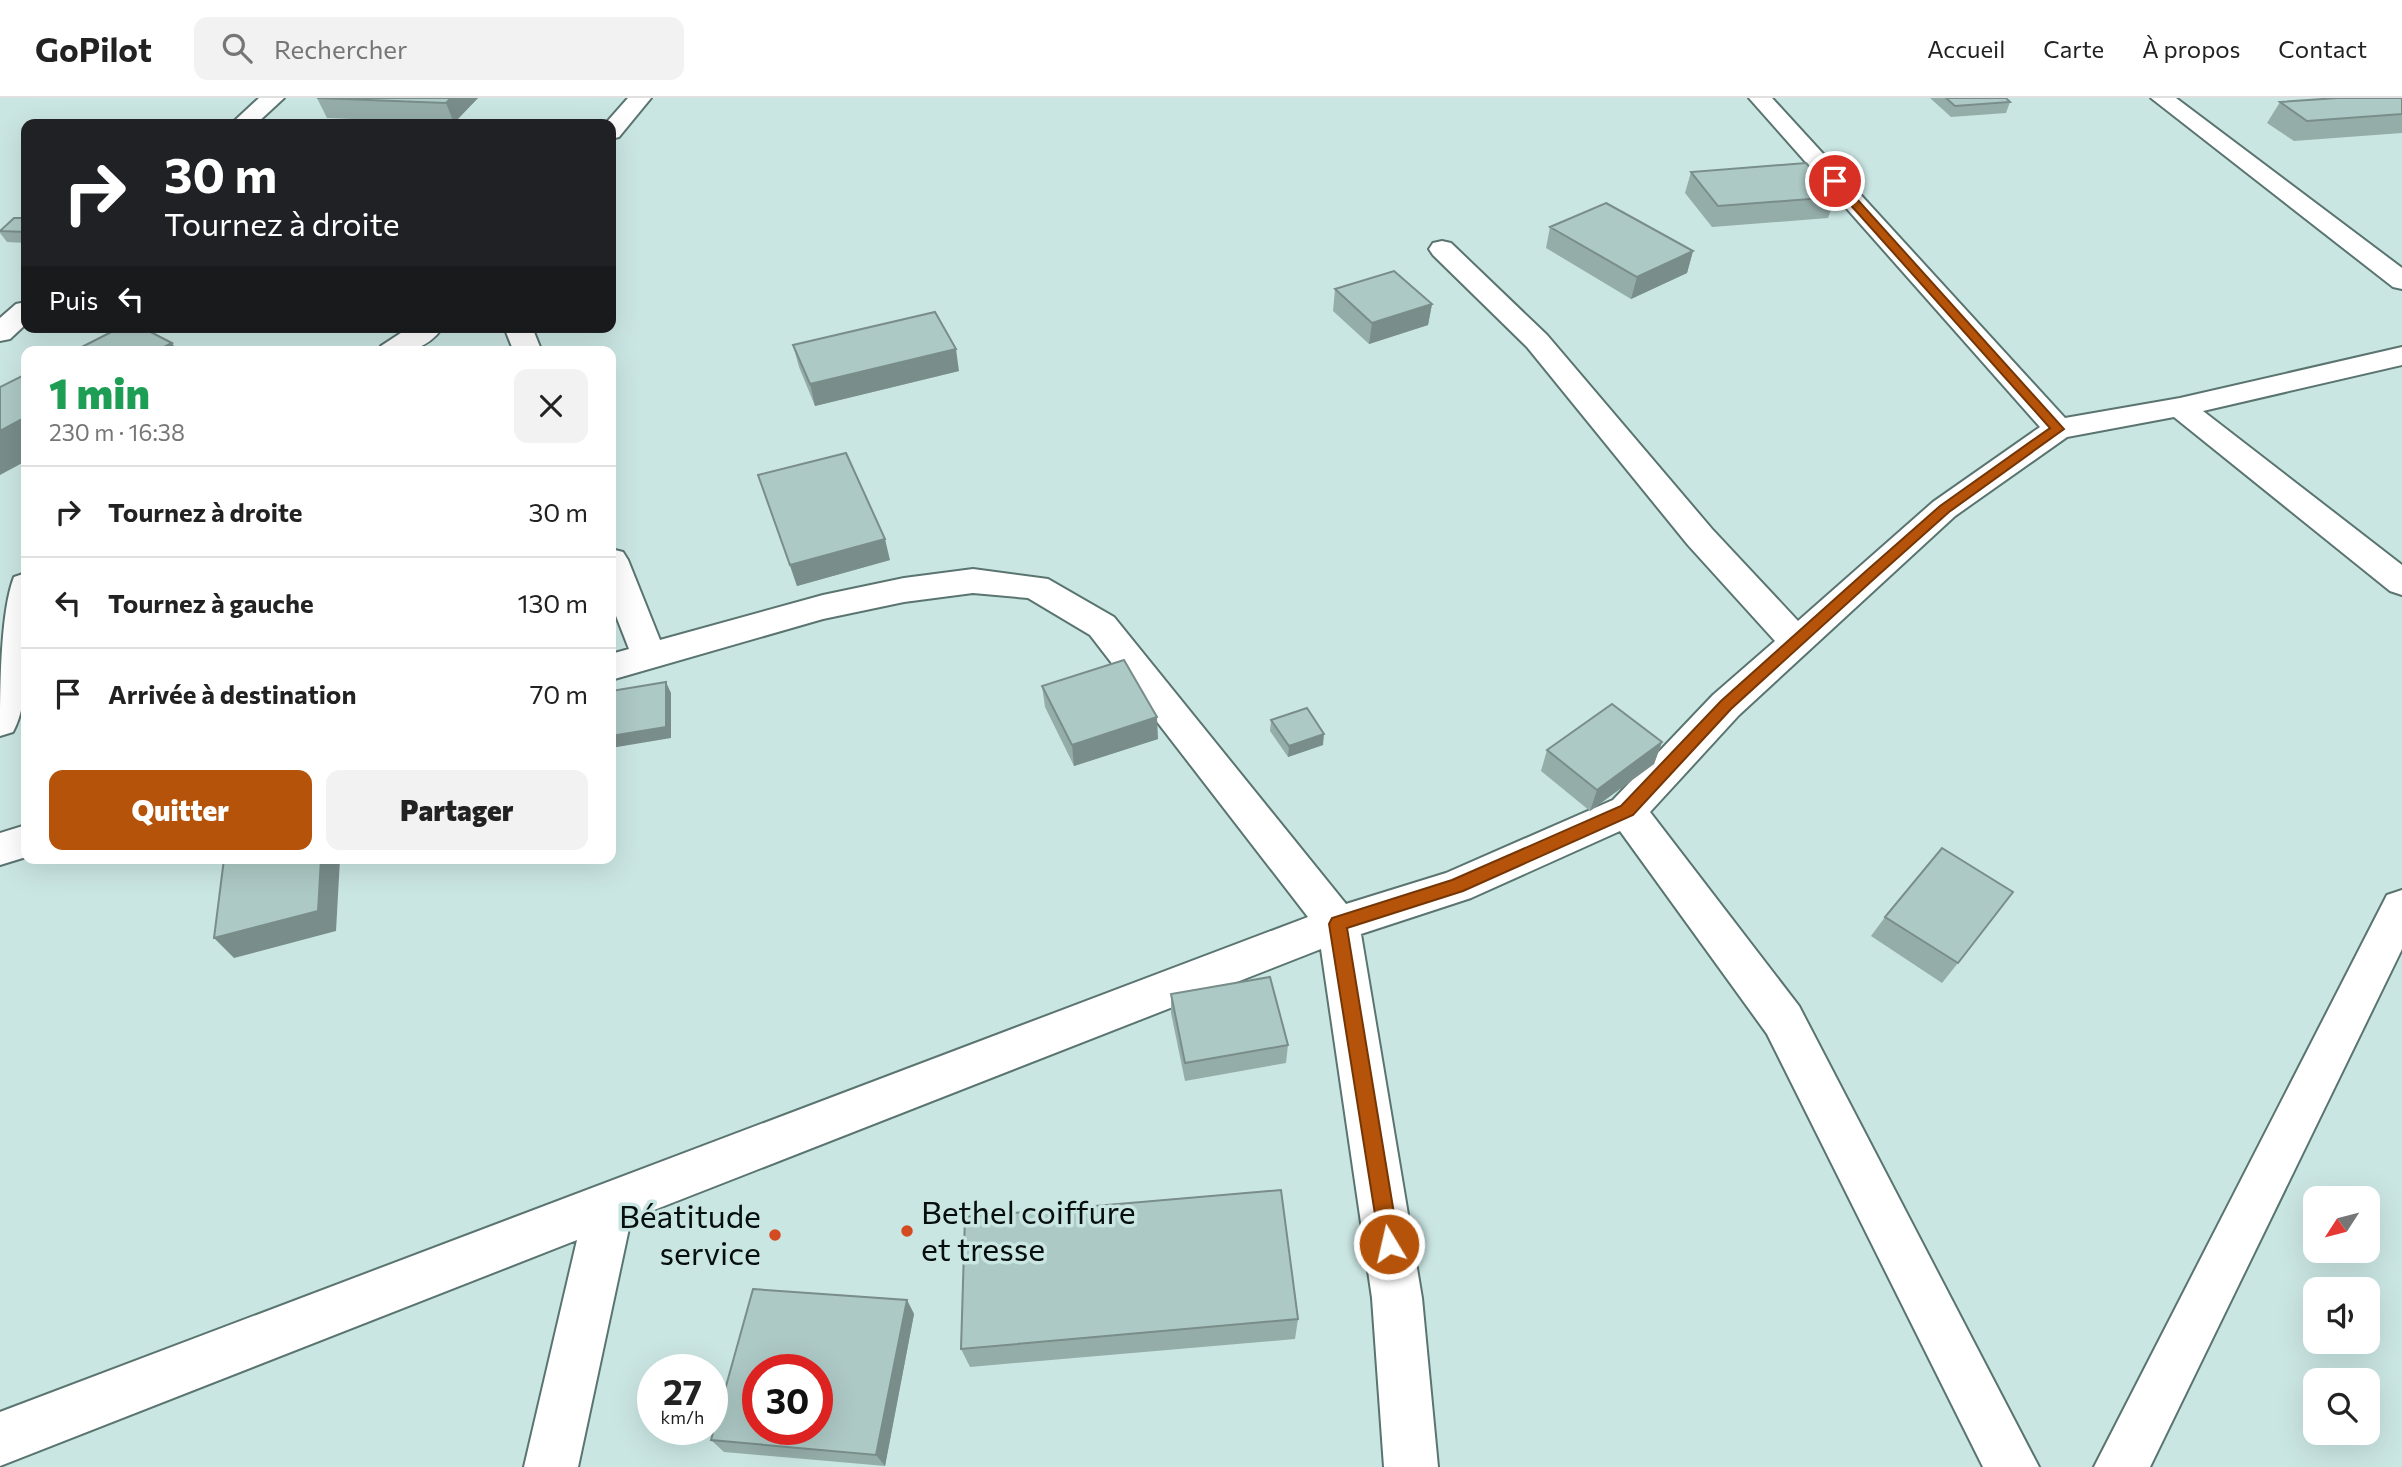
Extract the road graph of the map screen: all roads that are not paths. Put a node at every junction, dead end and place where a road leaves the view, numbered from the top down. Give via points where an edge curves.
1 (273, 98) edge
2 (640, 98) edge
3 (1760, 98) edge
4 (2162, 98) edge
5 (248, 119) edge
6 (616, 126) edge
7 (1442, 249) dead end
8 (2402, 281) edge
9 (21, 314) edge
10 (0, 333) edge
11 (420, 333) edge
12 (400, 346) edge
13 (2395, 363) edge
14 (2180, 407) junction
15 (2058, 429) junction
16 (616, 573) edge
17 (2402, 583) edge
18 (21, 585) edge
19 (0, 595) edge
20 (21, 610) edge
21 (1796, 641) junction
22 (649, 656) junction
23 (616, 666) edge
24 (0, 722) edge
25 (1627, 811) junction
26 (21, 843) edge
27 (0, 849) edge
28 (2402, 907) edge
29 (1338, 924) junction
30 (610, 1204) junction
31 (0, 1439) edge
32 (551, 1467) edge
33 (1411, 1467) edge
34 (2012, 1467) edge
35 (2121, 1467) edge

1 - 5 street
2 - 6 street
3 - 15 street
4 - 8 street
7 - 21 street via 1537,341 1700,537
9 - 10 street
11 - 12 street
13 - 14 street
14 - 15 street
14 - 17 street
15 - 21 street via 1944,509
16 - 22 street
18 - 19 street
20 - 24 street
21 - 25 street via 1726,705
22 - 23 street
22 - 29 street via 823,607 904,590 973,581 1036,587 1102,626
25 - 29 street via 1457,886
25 - 34 street via 1783,1020
26 - 27 street
28 - 35 street
29 - 30 street
29 - 33 street via 1397,1298
30 - 31 street
30 - 32 street

